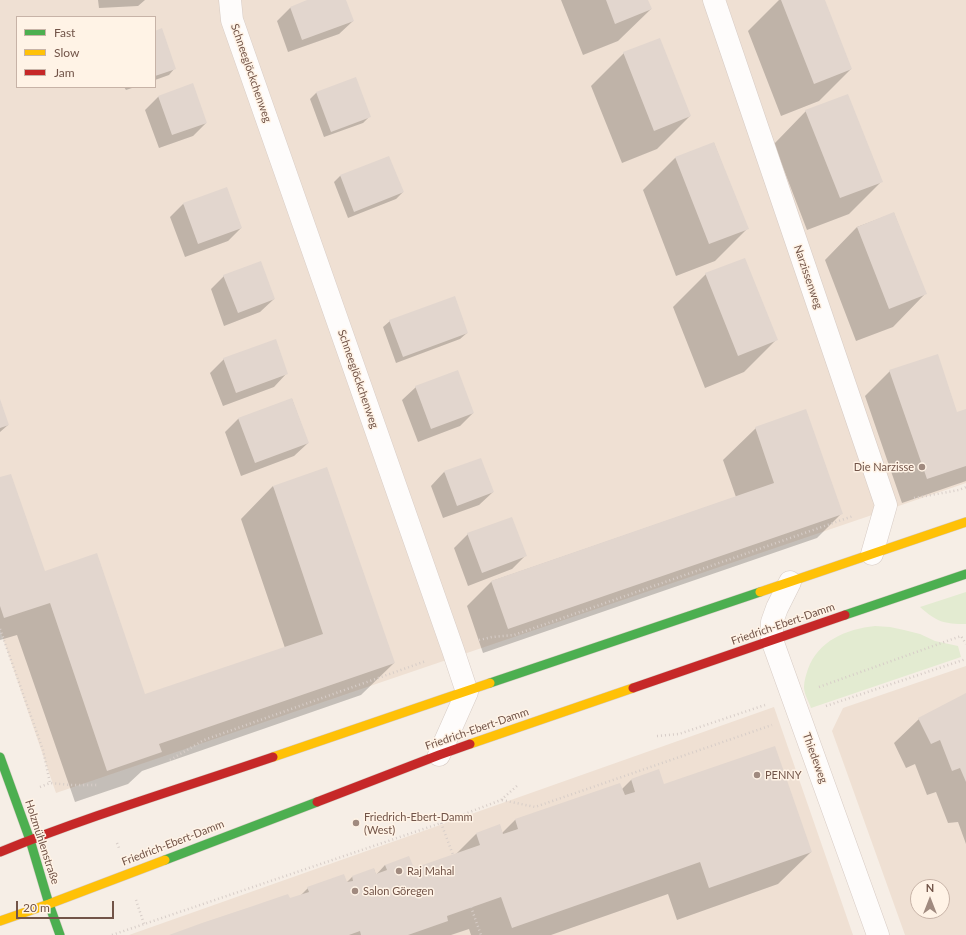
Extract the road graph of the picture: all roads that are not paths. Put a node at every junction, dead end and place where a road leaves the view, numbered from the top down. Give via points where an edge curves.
1 (230, 0) edge
2 (714, 0) edge
3 (966, 522) edge
4 (872, 554) junction
5 (966, 574) edge
6 (790, 582) junction
7 (772, 640) junction
8 (467, 692) junction
9 (439, 755) junction
10 (0, 757) edge
11 (30, 840) junction
12 (0, 852) edge
13 (49, 904) junction
14 (0, 921) edge
15 (60, 935) edge
16 (878, 935) edge

1 - 8 street, Schneeglöckchenweg via 232,20
2 - 4 street, Narzissenweg via 886,504
3 - 4 main road
4 - 6 main road
5 - 7 main road, Friedrich-Ebert-Damm
6 - 7 street, Thiedeweg via 772,622
6 - 8 main road
7 - 9 main road, Friedrich-Ebert-Damm
7 - 16 street, Thiedeweg
8 - 9 street
8 - 11 main road
9 - 13 main road, Friedrich-Ebert-Damm
10 - 11 main road, Holzmühlenstraße
11 - 12 main road
11 - 13 main road, Holzmühlenstraße
13 - 14 main road, Friedrich-Ebert-Damm
13 - 15 main road, Holzmühlenstraße

